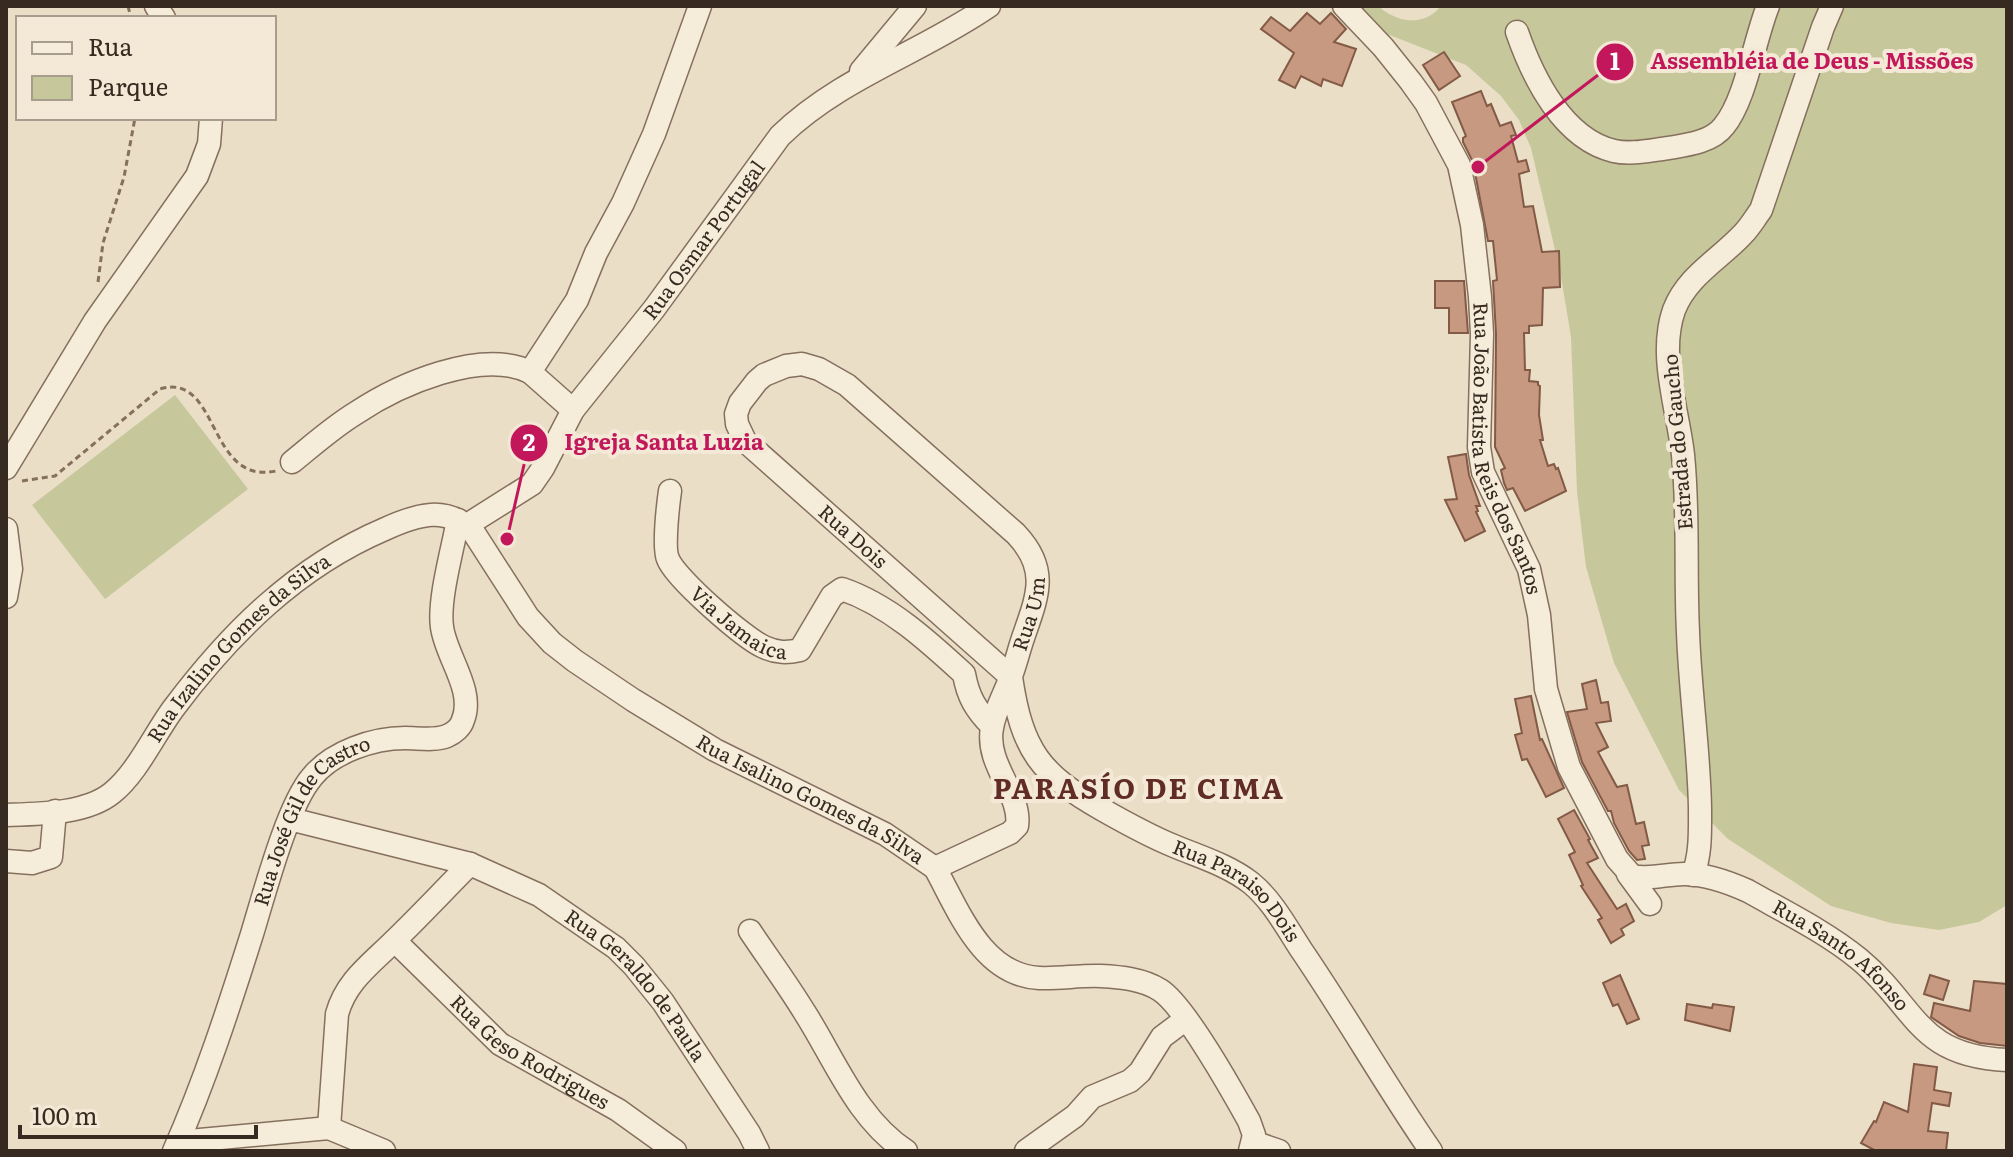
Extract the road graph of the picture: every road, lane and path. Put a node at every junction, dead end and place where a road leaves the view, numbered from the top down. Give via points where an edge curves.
1 (700, 6) edge
2 (915, 6) edge
3 (989, 6) edge
4 (1344, 6) edge
5 (1768, 6) edge
6 (1832, 6) edge
7 (1517, 32) dead end
8 (853, 81) junction
9 (135, 120) edge
10 (211, 120) edge
11 (97, 291) dead end
12 (530, 372) junction
13 (757, 381) joint
14 (573, 410) junction
15 (292, 462) joint
16 (12, 475) edge
17 (670, 491) dead end
18 (462, 522) junction
19 (6, 529) edge
20 (6, 597) edge
21 (1011, 677) junction
22 (992, 726) junction
23 (55, 811) junction
24 (6, 815) edge
25 (290, 819) junction
26 (6, 861) edge
27 (470, 864) junction
28 (935, 868) junction
29 (1628, 874) junction
30 (1693, 875) junction
31 (1650, 904) dead end
32 (750, 931) dead end
33 (395, 941) junction
34 (1186, 1019) junction
35 (2007, 1060) edge
36 (329, 1128) junction
37 (1252, 1146) edge
38 (176, 1147) edge
39 (384, 1151) edge
40 (675, 1151) edge
41 (758, 1151) edge
42 (906, 1151) edge
43 (1026, 1151) edge
44 (1279, 1151) edge
45 (1431, 1151) edge

1 - 12 street via 623,203 577,300
2 - 8 street
3 - 8 street, Rua Osmar Portugal
4 - 29 street, Rua João Batista Reis dos Santos via 1411,82 1459,165 1480,297 1483,472 1529,569 1546,689 1569,767
5 - 7 street via 1723,129 1701,141 1642,151 1616,151 1593,144 1576,131 1550,101
6 - 30 street, Estrada do Gaucho via 1761,210 1745,233 1689,286 1671,329 1669,355 1683,455 1699,785 1699,859
8 - 14 street, Rua Osmar Portugal via 780,136
9 - 11 path via 103,243
10 - 16 street via 197,176 95,321
12 - 14 street
12 - 15 street via 485,364 408,386 357,412
13 - 21 street, Rua Dois via 736,414 745,441
13 - 21 street, Rua Um via 794,364 837,378 1025,543 1036,566 1039,591
14 - 18 street, Rua Osmar Portugal via 532,484
15 - 16 path via 268,473 242,467 222,444 198,400 173,387 160,389 55,476
17 - 22 street, Via Jamaica via 668,559 747,638 785,654 800,650 832,596 842,589 896,617 964,674 976,711
18 - 23 street, Rua Izalino Gomes da Silva via 430,514 406,520 295,579 242,627 196,680 113,793 94,804
18 - 25 street, Rua José Gil de Castro via 441,616 466,702 460,727 447,736 385,741 335,758 306,784
18 - 28 street, Rua Isalino Gomes da Silva via 538,629 594,674 715,750 885,834
19 - 20 street via 11,569
21 - 22 street, Rua Um
21 - 45 street, Rua Paraiso Dois via 1027,738 1049,774 1118,819 1217,863 1258,890
22 - 28 street, Rua Um via 992,752 1017,813 1017,826
23 - 24 street, Rua Izalino Gomes da Silva
23 - 26 street via 51,857 32,863
25 - 27 street, Rua Geraldo de Paula
25 - 38 street, Rua José Gil de Castro
27 - 33 street
27 - 41 street, Rua Geraldo de Paula via 539,895 625,957 663,1002
28 - 34 street, Rua Isalino Gomes da Silva via 979,944 1006,969 1040,978 1098,976 1147,984 1168,996
29 - 30 street, Rua Santo Afonso
29 - 31 street, Rua João Batista Reis dos Santos
30 - 35 street, Rua Santo Afonso via 1748,891 1848,951 1940,1042 1963,1054
32 - 42 street via 855,1096 878,1127
33 - 36 street via 365,967 340,1002
33 - 40 street, Rua Geso Rodrigues via 500,1044 618,1110
34 - 37 street, Rua Isalino Gomes da Silva via 1249,1121
34 - 43 street via 1162,1037 1130,1081 1092,1097
36 - 38 street
36 - 39 street
37 - 44 street

